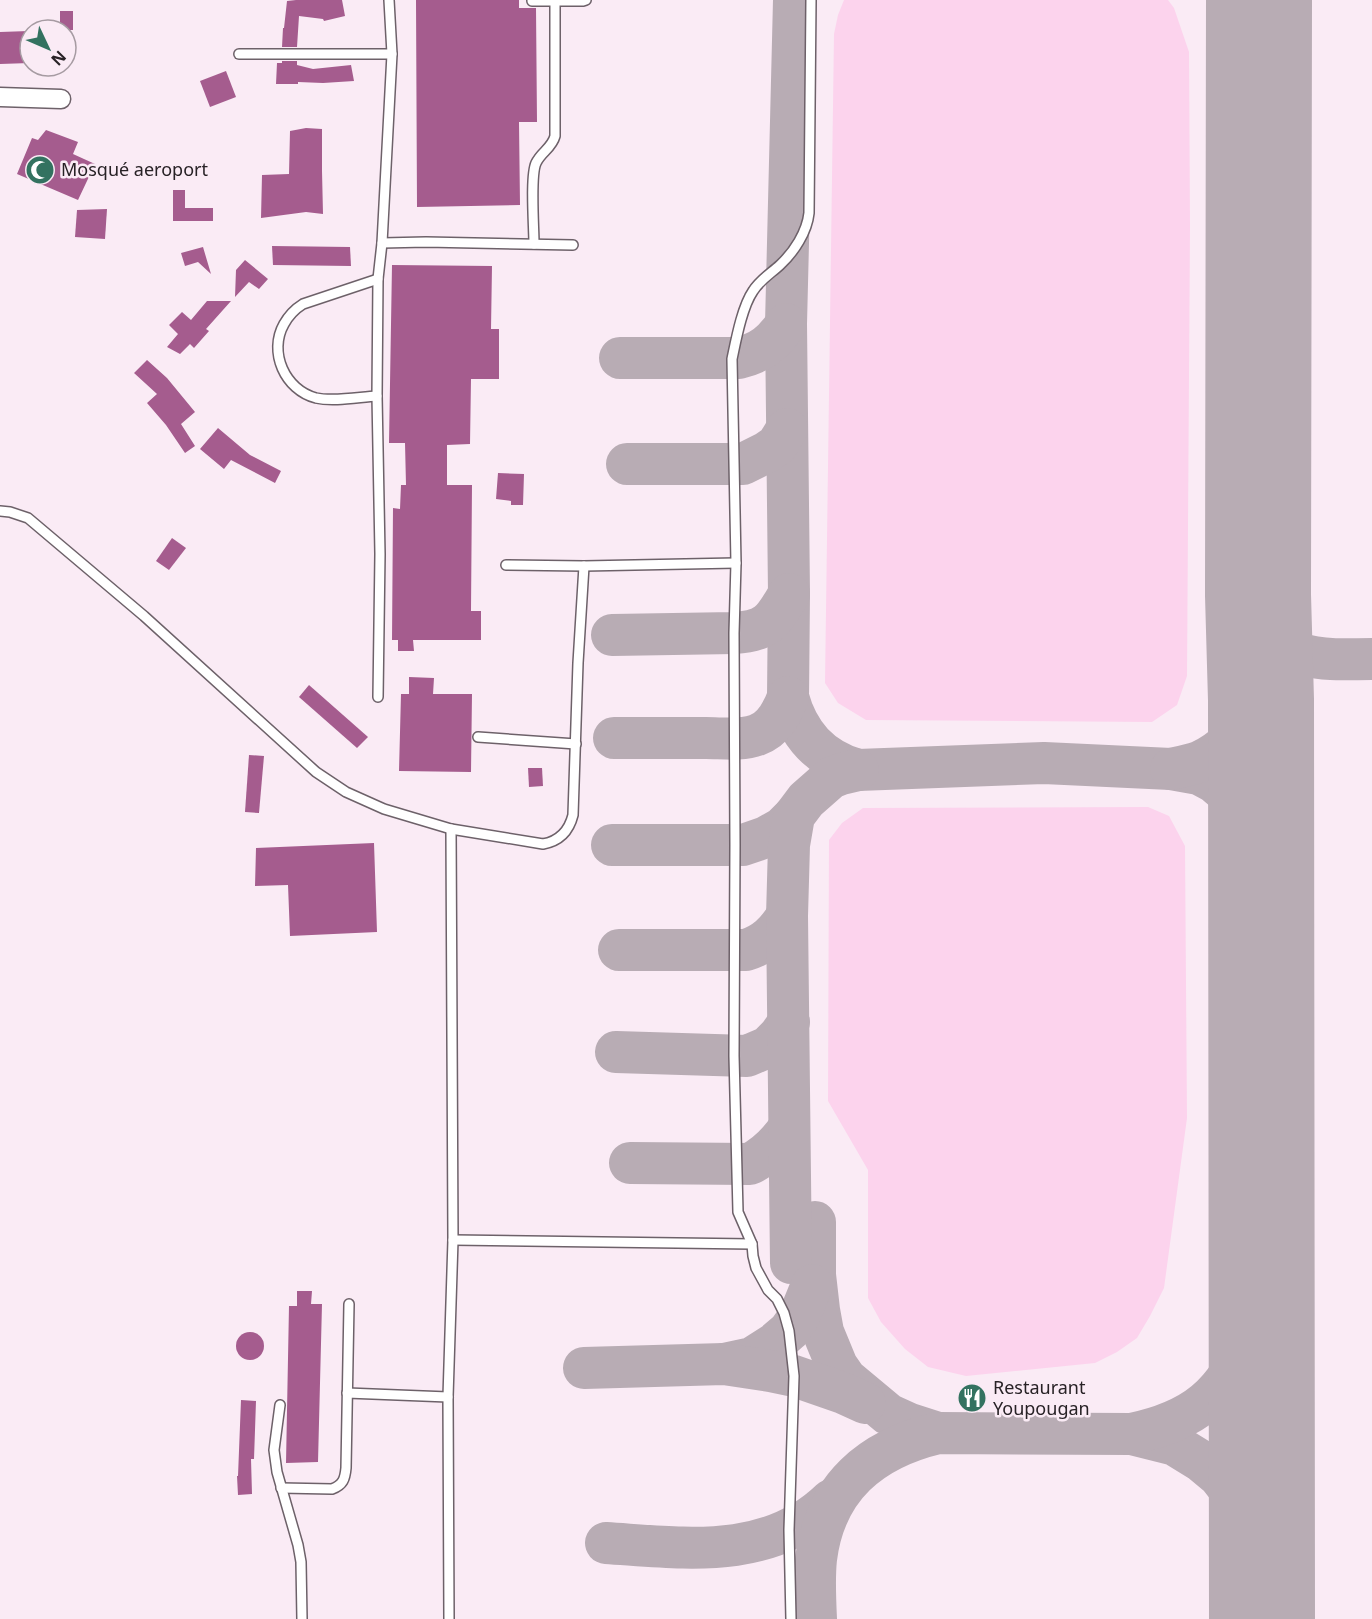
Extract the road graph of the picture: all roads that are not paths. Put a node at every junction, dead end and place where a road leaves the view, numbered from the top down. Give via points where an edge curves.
1 (389, 0) edge
2 (585, 0) edge
3 (812, 0) edge
4 (532, 1) edge
5 (555, 1) edge
6 (239, 54) dead end
7 (392, 54) junction
8 (0, 97) edge
9 (60, 99) dead end
10 (382, 243) junction
11 (534, 244) junction
12 (573, 245) dead end
13 (378, 279) junction
14 (377, 396) junction
15 (0, 511) edge
16 (736, 563) junction
17 (506, 565) dead end
18 (584, 566) junction
19 (378, 697) dead end
20 (478, 737) dead end
21 (576, 744) junction
22 (451, 829) junction
23 (453, 1240) junction
24 (752, 1244) junction
25 (349, 1304) dead end
26 (347, 1392) junction
27 (448, 1397) junction
28 (280, 1405) dead end
29 (281, 1488) junction
30 (302, 1619) edge
31 (449, 1619) edge
32 (791, 1619) edge

1 - 7 lane
2 - 5 lane
3 - 16 lane via 807,226 781,264 751,294 732,358
4 - 5 lane
5 - 11 lane via 555,136 534,169
6 - 7 lane
7 - 10 lane
8 - 9 street
10 - 11 lane
10 - 13 lane
11 - 12 lane
13 - 14 lane
13 - 14 lane via 303,304 288,317 278,345 285,374 306,394 326,399
14 - 19 lane
15 - 22 lane via 28,518 144,616 316,772 384,809
16 - 18 lane
16 - 24 lane via 734,1056 738,1212
17 - 18 lane
18 - 21 lane
20 - 21 lane
21 - 22 lane via 573,815 559,838 543,844
22 - 23 lane
23 - 24 lane
23 - 27 lane
24 - 32 lane via 759,1274 784,1313 794,1376 789,1530
25 - 26 lane
26 - 27 lane
26 - 29 lane via 344,1482 332,1489
27 - 31 lane
28 - 29 lane via 274,1450
29 - 30 lane via 302,1562

